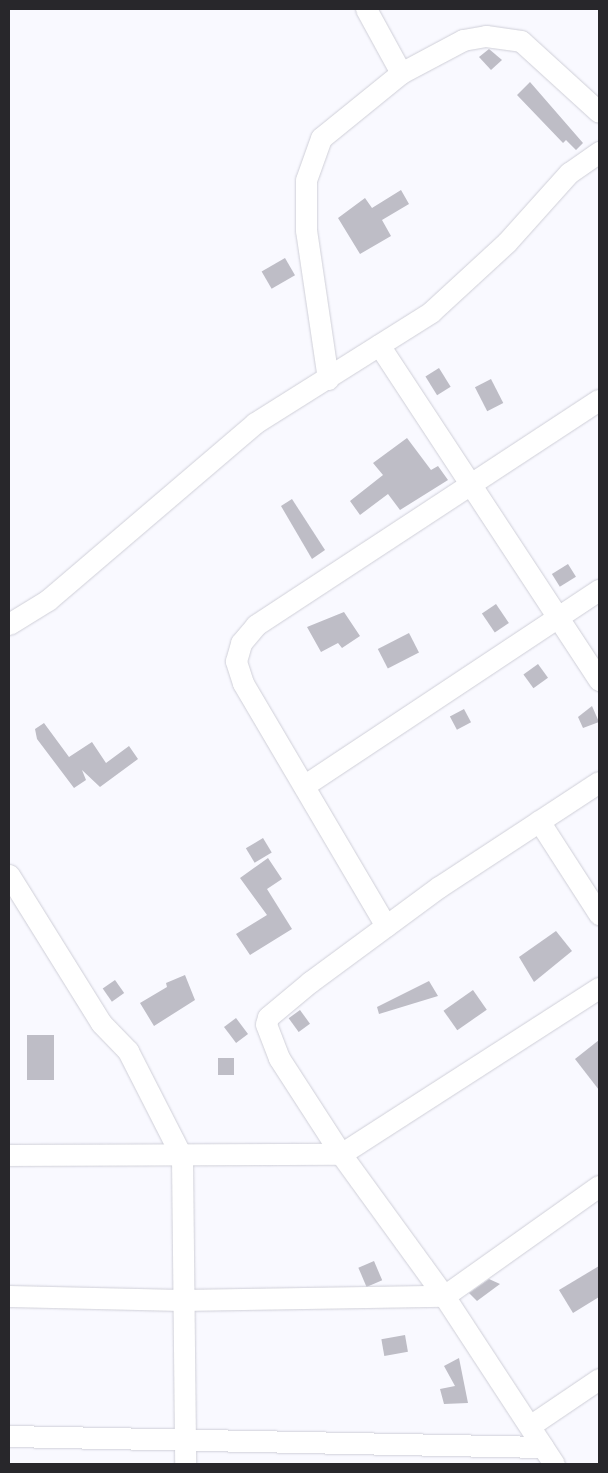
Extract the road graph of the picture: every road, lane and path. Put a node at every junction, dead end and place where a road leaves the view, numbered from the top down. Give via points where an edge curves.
1 (366, 9) edge
2 (401, 73) junction
3 (599, 112) edge
4 (599, 152) edge
5 (379, 345) junction
6 (328, 378) junction
7 (599, 400) edge
8 (471, 483) junction
9 (599, 590) edge
10 (558, 618) junction
11 (9, 624) edge
12 (599, 680) edge
13 (599, 782) edge
14 (305, 785) junction
15 (539, 821) junction
16 (9, 875) edge
17 (599, 914) edge
18 (386, 926) junction
19 (599, 988) edge
20 (341, 1154) junction
21 (9, 1155) edge
22 (182, 1157) junction
23 (599, 1186) edge
24 (9, 1296) edge
25 (444, 1296) junction
26 (181, 1300) junction
27 (599, 1379) edge
28 (531, 1425) junction
29 (9, 1436) edge
30 (185, 1436) junction
31 (549, 1456) edge
32 (185, 1464) edge

1 - 2 street
2 - 3 street via 463,40 508,37 532,49
2 - 6 street via 321,138 306,180 306,230
4 - 5 street via 569,173 507,242 431,312
5 - 6 street
5 - 8 street
6 - 11 street via 255,423 48,600
7 - 8 street
8 - 10 street
8 - 14 street via 256,625 241,642 236,661 243,683
9 - 10 street
10 - 12 street
10 - 14 street
13 - 15 street
14 - 18 street
15 - 17 street
15 - 18 street
16 - 22 street via 100,1023 128,1051
18 - 20 street via 268,1016 266,1024 279,1058
19 - 20 street
20 - 22 street
20 - 25 street
21 - 22 street
22 - 26 street
23 - 25 street
24 - 26 street
25 - 26 street
25 - 28 street
26 - 30 street
27 - 28 street
28 - 31 street
29 - 30 street
30 - 31 street
30 - 32 street

